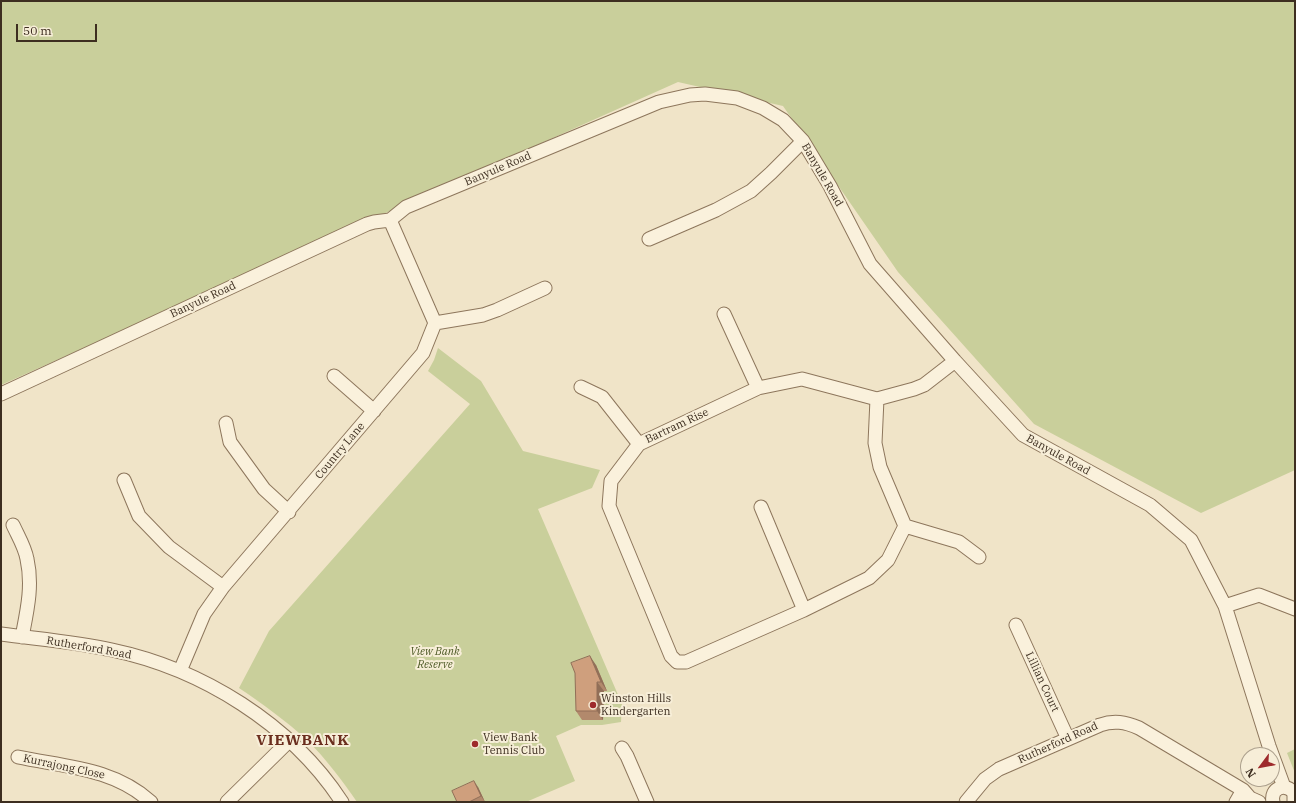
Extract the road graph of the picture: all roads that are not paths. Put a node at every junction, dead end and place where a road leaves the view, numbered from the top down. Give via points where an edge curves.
1 (803, 141) junction
2 (390, 220) junction
3 (648, 239) dead end
4 (545, 288) dead end
5 (724, 314) dead end
6 (435, 323) junction
7 (955, 361) junction
8 (334, 376) dead end
9 (581, 387) dead end
10 (758, 388) junction
11 (1, 394) edge
12 (877, 399) junction
13 (374, 411) junction
14 (226, 423) dead end
15 (639, 444) junction
16 (124, 480) dead end
17 (761, 507) dead end
18 (289, 512) junction
19 (13, 525) dead end
20 (905, 526) junction
21 (979, 557) dead end
22 (223, 587) junction
23 (1225, 606) junction
24 (1295, 609) edge
25 (804, 610) junction
26 (1016, 624) dead end
27 (1, 634) edge
28 (22, 637) junction
29 (180, 672) junction
30 (1068, 738) junction
31 (289, 741) junction
32 (1269, 747) edge
33 (622, 748) dead end
34 (18, 757) dead end
35 (1243, 790) junction
36 (1276, 793) edge
37 (1295, 797) edge
38 (151, 802) edge
39 (227, 802) edge
40 (342, 802) edge
41 (647, 802) edge
42 (966, 802) edge
43 (1236, 802) edge
44 (1259, 802) edge
45 (1294, 802) edge

1 - 2 street, Banyule Road via 783,120 764,108 737,98 690,95 659,102 406,207
1 - 3 street via 751,191 716,210
1 - 7 street, Banyule Road via 830,186 870,264
2 - 6 street
2 - 11 street, Banyule Road via 367,224
4 - 6 street via 483,315
5 - 10 street
6 - 13 street, Country Lane via 423,353
7 - 12 street via 914,389
7 - 23 street, Banyule Road via 1023,435 1150,506 1191,540
8 - 13 street
9 - 15 street via 602,397
10 - 12 street, Bartram Rise via 802,379
10 - 15 street, Bartram Rise
12 - 20 street via 875,443 880,467
13 - 18 street, Country Lane
14 - 18 street via 230,442 264,489
15 - 25 street, Bartram Rise via 611,481 609,506 674,666
16 - 22 street via 139,516 169,547
17 - 25 street
18 - 22 street, Country Lane
19 - 28 street via 23,546 29,573 30,588
20 - 21 street via 959,542
20 - 25 street, Bartram Rise via 888,560 869,578
22 - 29 street, Country Lane via 204,614
23 - 24 street via 1259,595
23 - 32 street, Banyule Road
26 - 30 street, Lillian Court
27 - 28 street, Rutherford Road
28 - 29 street, Rutherford Road via 112,650 157,662
29 - 31 street, Rutherford Road via 233,699
30 - 35 street, Rutherford Road via 1106,723 1125,723 1139,728
30 - 42 street, Rutherford Road via 995,772 984,779
31 - 39 street
31 - 40 street, Rutherford Road via 321,773
33 - 41 street
34 - 38 street, Kurrajong Close via 94,771 126,784
35 - 36 street, Rutherford Road
35 - 43 street
35 - 44 street, Rutherford Road via 1250,798
36 - 37 street via 1291,790
37 - 45 street

